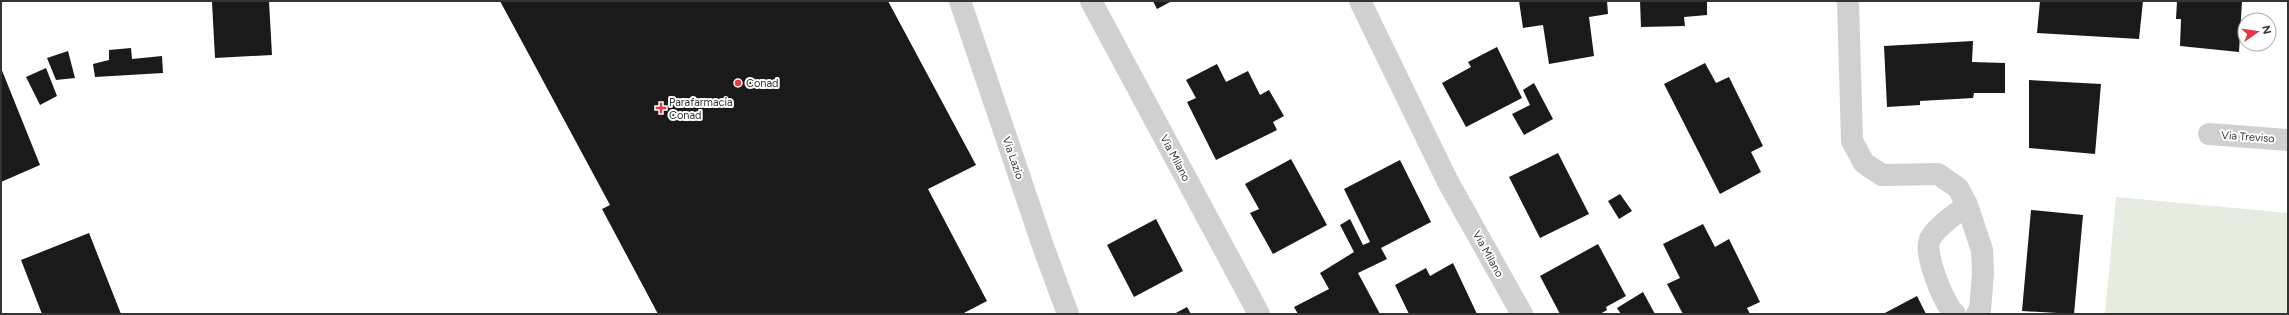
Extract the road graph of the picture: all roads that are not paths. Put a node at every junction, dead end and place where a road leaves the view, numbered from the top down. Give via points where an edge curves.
1 (960, 1) edge
2 (1092, 1) edge
3 (1360, 1) edge
4 (1848, 1) edge
5 (2208, 134) dead end
6 (2288, 140) edge
7 (1967, 205) junction
8 (1068, 314) edge
9 (1259, 314) edge
10 (1522, 314) edge
11 (1955, 314) edge
12 (1977, 314) edge

1 - 8 street, Via Lazio
2 - 9 street, Via Milano
3 - 10 street, Via Milano via 1448,182
4 - 7 street via 1852,141 1864,163 1882,175 1938,174 1958,188
5 - 6 street, Via Treviso
7 - 11 street via 1944,223 1929,240 1929,254 1938,284 1951,311
7 - 12 street via 1982,250 1983,273 1980,311

